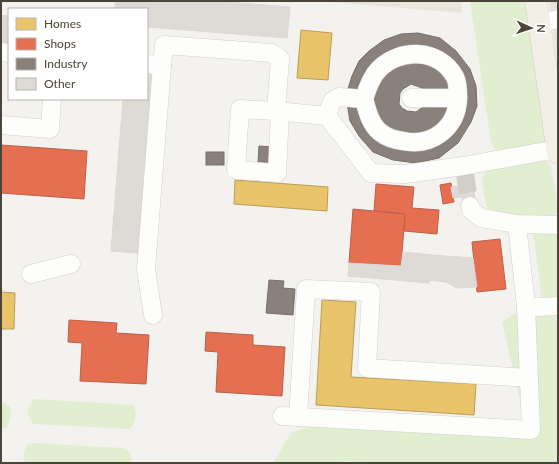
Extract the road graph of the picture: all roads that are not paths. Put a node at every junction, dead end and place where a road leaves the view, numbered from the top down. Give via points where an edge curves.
1 (536, 1) edge
2 (549, 21) edge
3 (154, 64) edge
4 (411, 98) dead end
5 (458, 98) junction
6 (364, 99) junction
7 (52, 100) edge
8 (327, 116) junction
9 (1, 125) edge
10 (558, 148) edge
11 (470, 206) tunnel mouth
12 (517, 224) junction
13 (558, 225) edge
14 (71, 264) dead end
15 (31, 274) dead end
16 (526, 306) junction
17 (558, 306) edge
18 (153, 315) dead end
19 (292, 323) dead end
20 (291, 349) dead end
21 (529, 378) junction

1 - 2 main road
2 - 10 main road
3 - 8 lane via 164,45 272,53 280,60 278,111
3 - 18 lane via 146,269
4 - 5 lane
5 - 6 lane via 458,109 440,134 426,141 411,143 394,140 379,132 370,118
5 - 6 lane via 455,78 448,68 428,55 414,53 390,60 378,70
6 - 8 lane via 339,97 332,101
7 - 9 lane via 50,129
8 - 10 lane via 371,173 405,174 464,170
11 - 12 lane via 480,218
12 - 13 lane
12 - 16 lane
14 - 15 lane
16 - 17 lane
16 - 21 lane
19 - 20 lane
21 - 21 lane via 531,430 290,416 306,289 371,292 367,368

